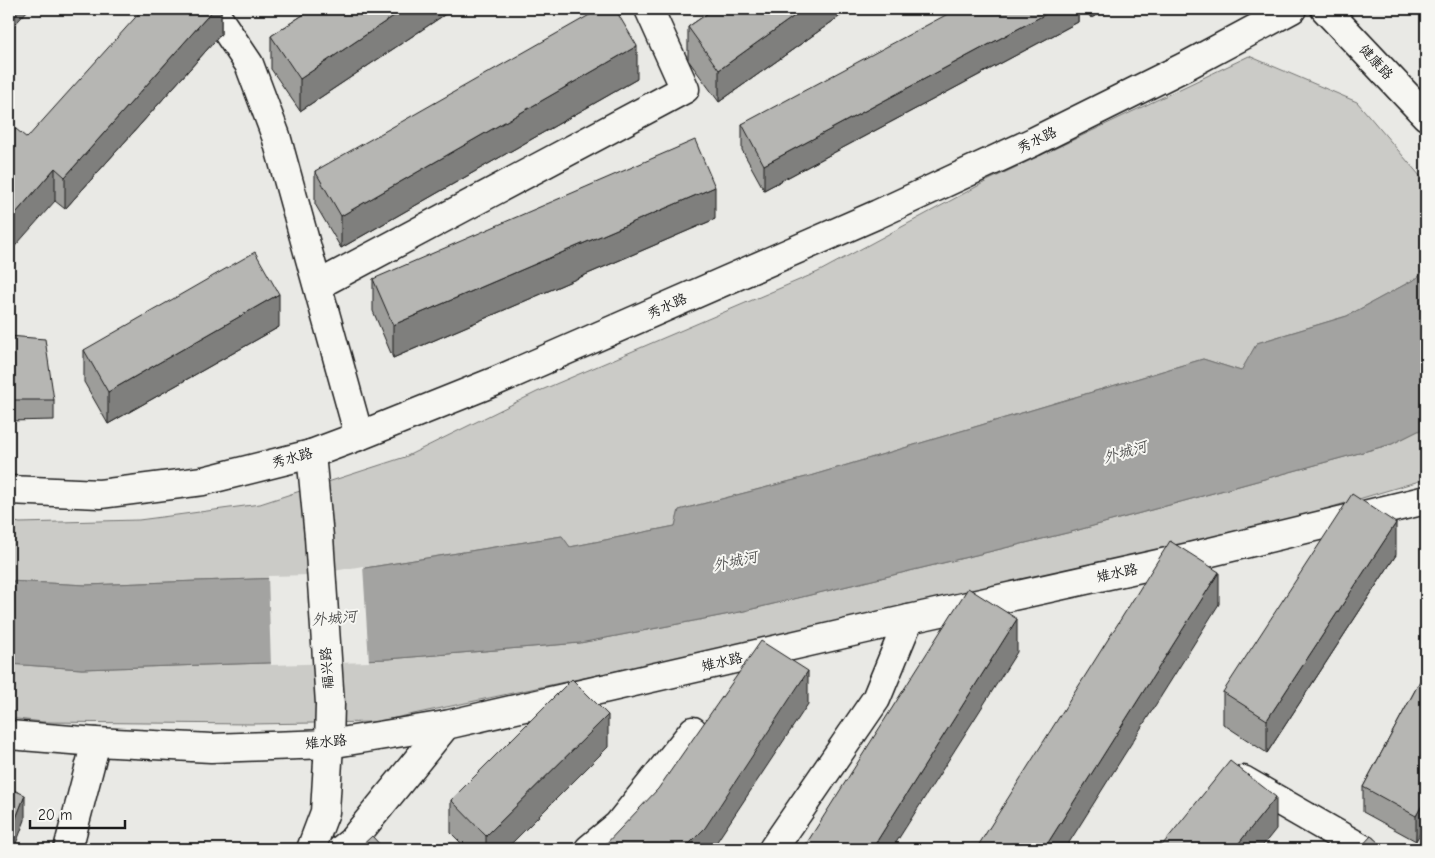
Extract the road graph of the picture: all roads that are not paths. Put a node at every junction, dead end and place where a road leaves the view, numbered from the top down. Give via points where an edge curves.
1 (212, 9) edge
2 (649, 9) edge
3 (1292, 9) edge
4 (1325, 9) edge
5 (1426, 116) edge
6 (318, 285) junction
7 (359, 436) junction
8 (312, 454) junction
9 (9, 490) edge
10 (1426, 500) edge
11 (910, 619) junction
12 (446, 725) junction
13 (693, 731) dead end
14 (9, 736) edge
15 (96, 742) junction
16 (329, 744) junction
17 (1217, 787) edge
18 (68, 849) edge
19 (311, 849) edge
20 (342, 849) edge
21 (589, 849) edge
22 (773, 849) edge
23 (1363, 849) edge

1 - 6 street via 249,64 273,127
2 - 6 street via 685,89
3 - 7 street, 秀水路 via 1051,133 886,210 496,381
4 - 5 street, 健康路
6 - 7 street
7 - 8 street, 秀水路
8 - 9 street, 秀水路 via 203,481 100,494
8 - 16 street, 福兴路 via 330,704
10 - 11 street, 雉水路 via 1190,557
11 - 12 street, 雉水路
11 - 22 street via 876,699
12 - 16 street, 雉水路
12 - 20 street
13 - 21 street via 618,825
14 - 15 street, 雉水路
15 - 16 street, 雉水路 via 212,748
15 - 18 street
16 - 19 street, 福兴路 via 325,812
17 - 23 street via 1229,772

